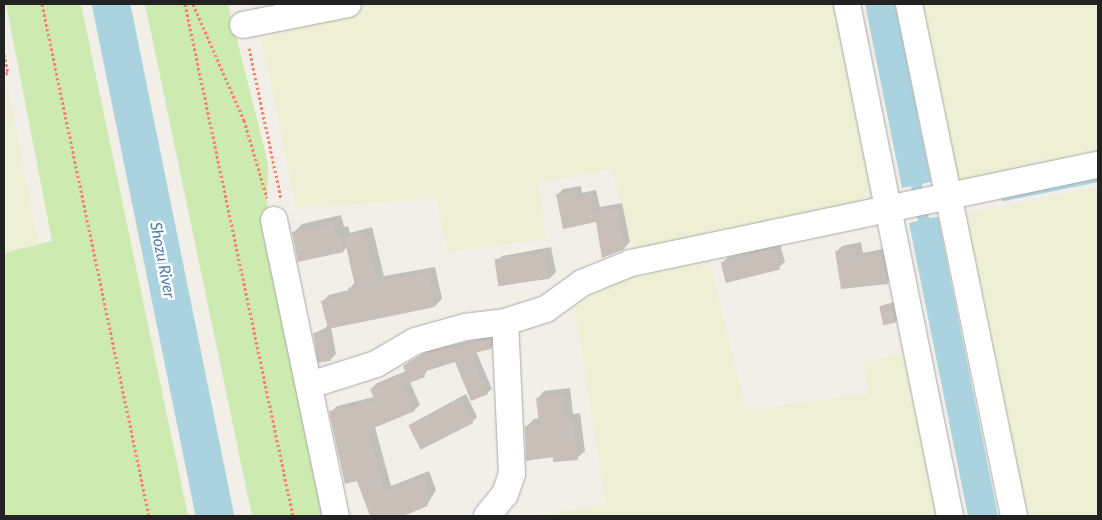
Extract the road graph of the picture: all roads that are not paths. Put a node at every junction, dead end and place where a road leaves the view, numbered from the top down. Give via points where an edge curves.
1 (348, 4) edge
2 (846, 4) edge
3 (909, 4) edge
4 (243, 25) road end
5 (1098, 165) edge
6 (918, 202) junction
7 (274, 220) road end
8 (505, 322) junction
9 (310, 385) junction
10 (336, 516) edge
11 (487, 516) edge
12 (950, 516) edge
13 (1014, 516) edge

1 - 4 street
2 - 6 street
3 - 6 street
5 - 6 street
6 - 8 street via 631,263 582,283 546,309
6 - 12 street
6 - 13 street
7 - 9 street
8 - 9 street via 465,327 415,341 376,364
8 - 11 street via 512,474 505,494
9 - 10 street

